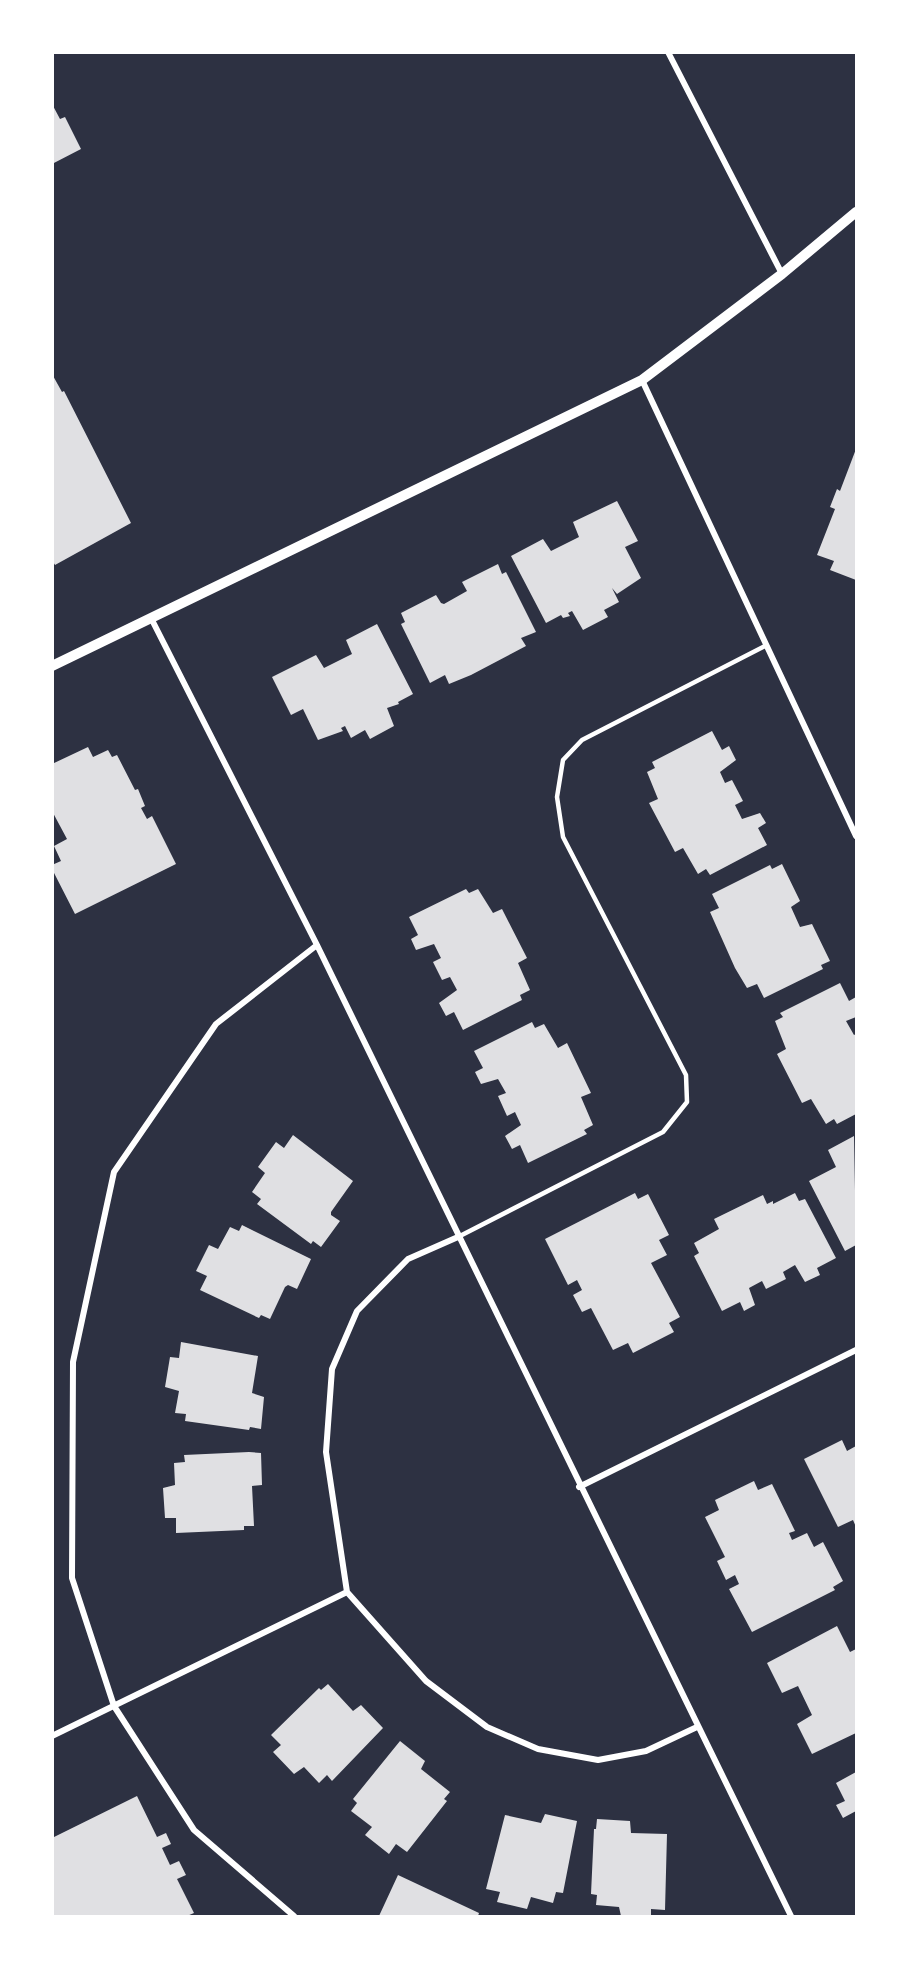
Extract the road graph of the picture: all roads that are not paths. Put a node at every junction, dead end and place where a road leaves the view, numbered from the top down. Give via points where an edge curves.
1 (668, 52) edge
2 (856, 212) edge
3 (782, 274) junction
4 (642, 380) junction
5 (151, 618) junction
6 (765, 646) junction
7 (52, 666) edge
8 (856, 836) edge
9 (316, 945) junction
10 (458, 1237) junction
11 (856, 1350) edge
12 (579, 1487) junction
13 (347, 1592) junction
14 (114, 1706) junction
15 (697, 1727) junction
16 (52, 1736) edge
17 (294, 1917) edge
18 (791, 1917) edge

1 - 3 street
2 - 3 street
3 - 4 street
4 - 5 street
4 - 6 street
5 - 7 street
5 - 9 street
6 - 8 street
6 - 10 lane via 582,740 563,760 561,769 557,797 563,837 686,1075 687,1102 663,1132
9 - 10 street
9 - 14 street via 216,1023 114,1172 73,1362 72,1578
10 - 12 street
10 - 13 street via 408,1259 357,1311 332,1369 326,1452
11 - 12 street
12 - 15 street
13 - 14 street
13 - 15 street via 426,1681 487,1727 538,1749 598,1760 646,1751
14 - 16 street
14 - 17 street via 195,1830
15 - 18 street

